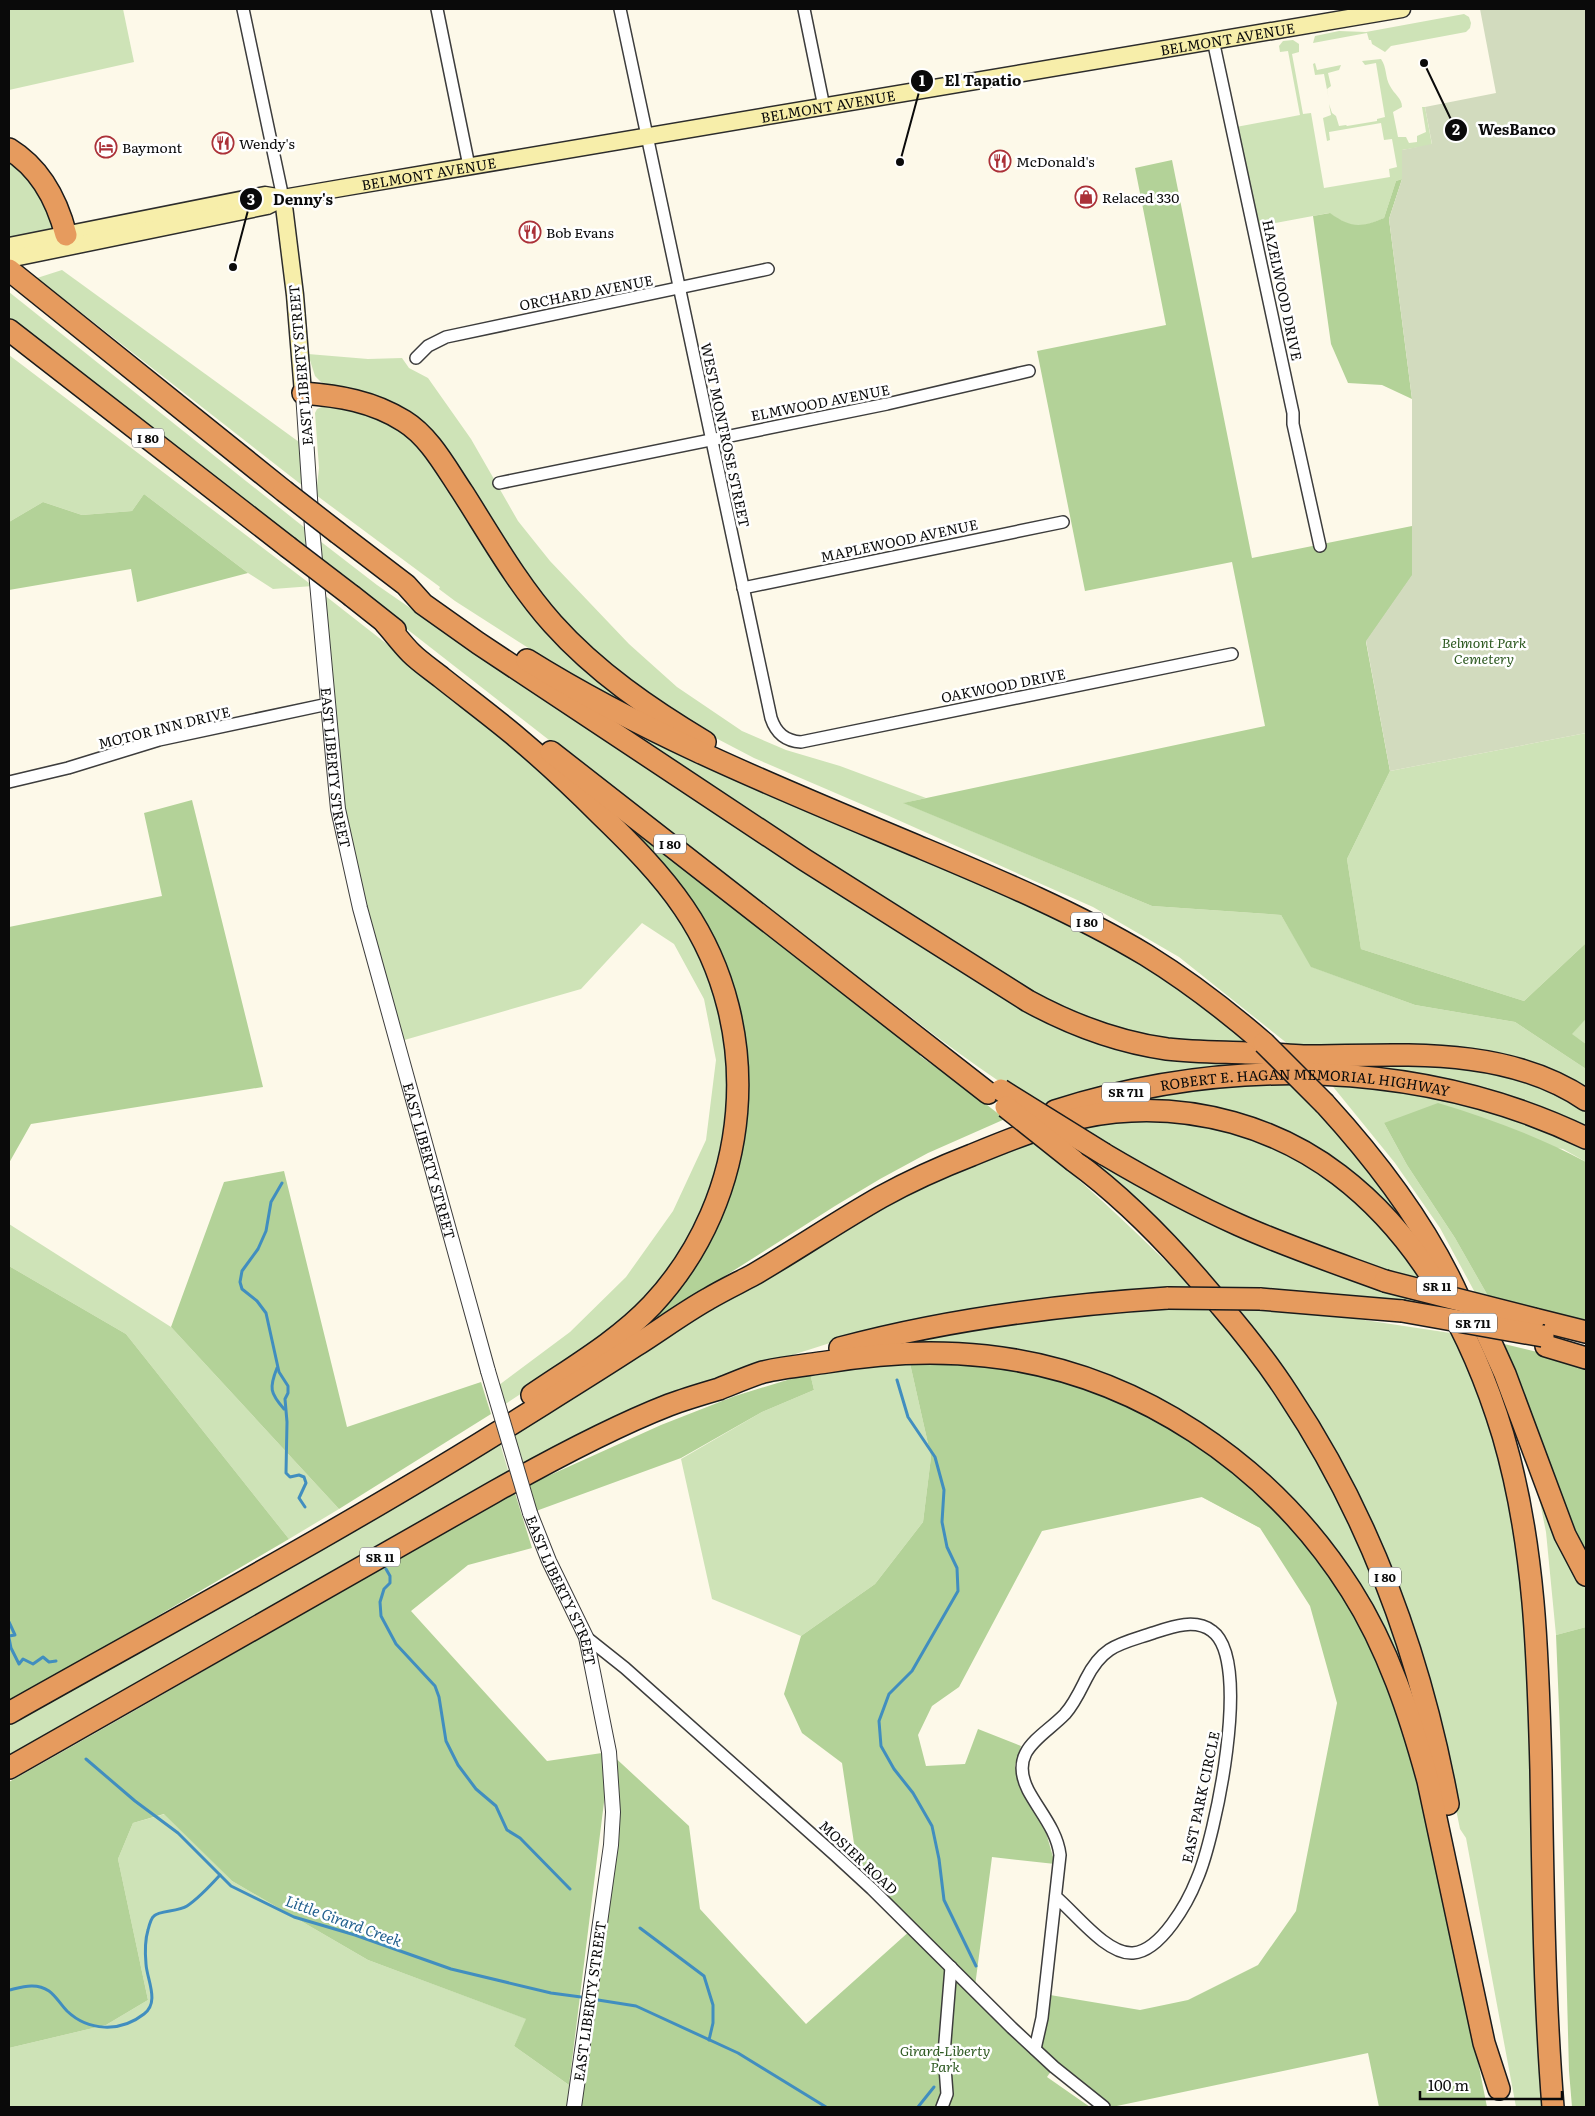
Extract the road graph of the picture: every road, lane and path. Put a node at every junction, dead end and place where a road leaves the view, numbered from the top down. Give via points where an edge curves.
1 (243, 9) edge
2 (437, 9) edge
3 (620, 9) edge
4 (804, 9) edge
5 (1402, 9) edge
6 (1213, 40) junction
7 (824, 107) junction
8 (647, 136) junction
9 (9, 148) edge
10 (469, 166) junction
11 (283, 198) junction
12 (67, 241) junction
13 (9, 246) edge
14 (9, 259) edge
15 (768, 269) dead end
16 (9, 270) edge
17 (680, 289) junction
18 (9, 330) edge
19 (9, 345) edge
20 (416, 358) dead end
21 (1029, 371) dead end
22 (303, 393) junction
23 (712, 439) junction
24 (499, 483) dead end
25 (255, 522) junction
26 (1063, 522) dead end
27 (1320, 546) dead end
28 (406, 585) junction
29 (743, 588) junction
30 (385, 623) junction
31 (1232, 654) dead end
32 (328, 704) junction
33 (782, 736) joint
34 (9, 782) edge
35 (892, 835) junction
36 (994, 1091) junction
37 (1586, 1100) edge
38 (1331, 1104) junction
39 (1586, 1138) edge
40 (707, 1299) junction
41 (1586, 1332) edge
42 (1541, 1334) junction
43 (1586, 1346) edge
44 (1586, 1358) edge
45 (764, 1372) junction
46 (402, 1489) junction
47 (1586, 1575) edge
48 (586, 1637) junction
49 (9, 1713) edge
50 (9, 1768) edge
51 (1056, 1897) junction
52 (951, 1968) junction
53 (1035, 2049) junction
54 (1500, 2098) edge
55 (945, 2105) edge
56 (574, 2107) edge
57 (1104, 2107) edge
58 (1553, 2107) edge
59 (1562, 2107) edge

1 - 11 street
2 - 10 street
3 - 8 street, WEST MONTROSE STREET
4 - 7 street
5 - 6 main road, BELMONT AVENUE
6 - 7 main road, BELMONT AVENUE
6 - 27 street, HAZELWOOD DRIVE
7 - 8 main road, BELMONT AVENUE
8 - 10 main road, BELMONT AVENUE
8 - 17 street, WEST MONTROSE STREET
9 - 12 highway via 34,170 47,187 60,210
10 - 11 main road, BELMONT AVENUE
11 - 12 main road, BELMONT AVENUE via 265,195
11 - 22 main road, EAST LIBERTY STREET
12 - 13 main road, BELMONT AVENUE
12 - 14 main road, BELMONT AVENUE
15 - 17 street, ORCHARD AVENUE
16 - 28 highway, I 80, bridge
17 - 20 street, ORCHARD AVENUE via 446,337 428,346
17 - 23 street, WEST MONTROSE STREET
18 - 25 highway, I 80
19 - 25 highway via 215,500
21 - 23 street, ELMWOOD AVENUE
22 - 32 street, EAST LIBERTY STREET
22 - 35 highway via 367,402 406,422 441,460 517,576 553,624 598,668 658,713 730,757 869,816
23 - 24 street, ELMWOOD AVENUE
23 - 29 street, WEST MONTROSE STREET
25 - 30 highway, I 80, bridge
26 - 29 street, MAPLEWOOD AVENUE
28 - 35 highway, I 80 via 429,595 555,677 618,713 712,759
28 - 37 highway via 423,604 478,643 728,810 977,969 1060,1018 1097,1033 1166,1049 1303,1056 1471,1059 1538,1076
29 - 33 street, WEST MONTROSE STREET via 771,718
30 - 36 highway, I 80 via 868,999
30 - 46 highway via 412,654 514,735 601,814 685,909 721,982 734,1029 739,1078 735,1136 724,1183 692,1252 670,1283 645,1312 616,1337 530,1398 461,1440
31 - 33 street, OAKWOOD DRIVE via 809,741 793,742
32 - 34 street, MOTOR INN DRIVE via 138,746
32 - 48 street, EAST LIBERTY STREET, bridge via 338,809 352,876 488,1371 530,1513
35 - 38 highway, I 80, bridge via 1035,896 1099,928 1170,971 1220,1006
36 - 42 highway, bridge via 1170,1191 1239,1225 1310,1254
36 - 54 highway, I 80, bridge via 1150,1226 1240,1327 1309,1426 1362,1524 1403,1626 1433,1733 1493,2042
38 - 47 highway via 1378,1153 1413,1201 1466,1290 1505,1374 1565,1535
38 - 59 highway, I 80 via 1385,1175 1442,1264 1493,1378 1523,1483 1536,1552 1545,1649 1555,2006
39 - 40 highway, ROBERT E. HAGAN MEMORIAL HIGHWAY / SR 711 via 1495,1102 1397,1080 1332,1074 1270,1074 1151,1087 1057,1111 957,1148 870,1194 744,1270
40 - 46 highway, SR 11 via 489,1438
40 - 58 highway, SR 11 via 928,1173 1023,1133 1113,1112 1188,1113 1248,1127 1304,1151 1374,1205 1435,1282 1464,1332 1503,1434 1522,1517 1537,1654
41 - 42 highway
42 - 43 highway, SR 711
42 - 44 highway
42 - 45 highway, SR 711, bridge via 1402,1311 1260,1299 1168,1298 1063,1306 943,1324 850,1345
45 - 50 highway, SR 11 via 668,1405 540,1466
45 - 54 highway, SR 11 via 869,1355 938,1352 1044,1366 1109,1387 1183,1423 1254,1476 1288,1508 1352,1590 1373,1627 1398,1687 1428,1781 1484,2042
46 - 49 highway, SR 11
48 - 52 street, MOSIER ROAD via 836,1855
48 - 56 street, EAST LIBERTY STREET via 609,1752 613,1812
51 - 51 street, EAST PARK CIRCLE via 1059,1849 1024,1777 1024,1758 1032,1743 1067,1712 1098,1658 1116,1645 1189,1624 1214,1632 1225,1651 1228,1676 1230,1730 1227,1754 1204,1858 1194,1885 1176,1917 1154,1944 1140,1952 1123,1952 1107,1945
51 - 53 street via 1042,2018
52 - 53 street, MOSIER ROAD
52 - 55 street via 944,2054
53 - 57 street, MOSIER ROAD

